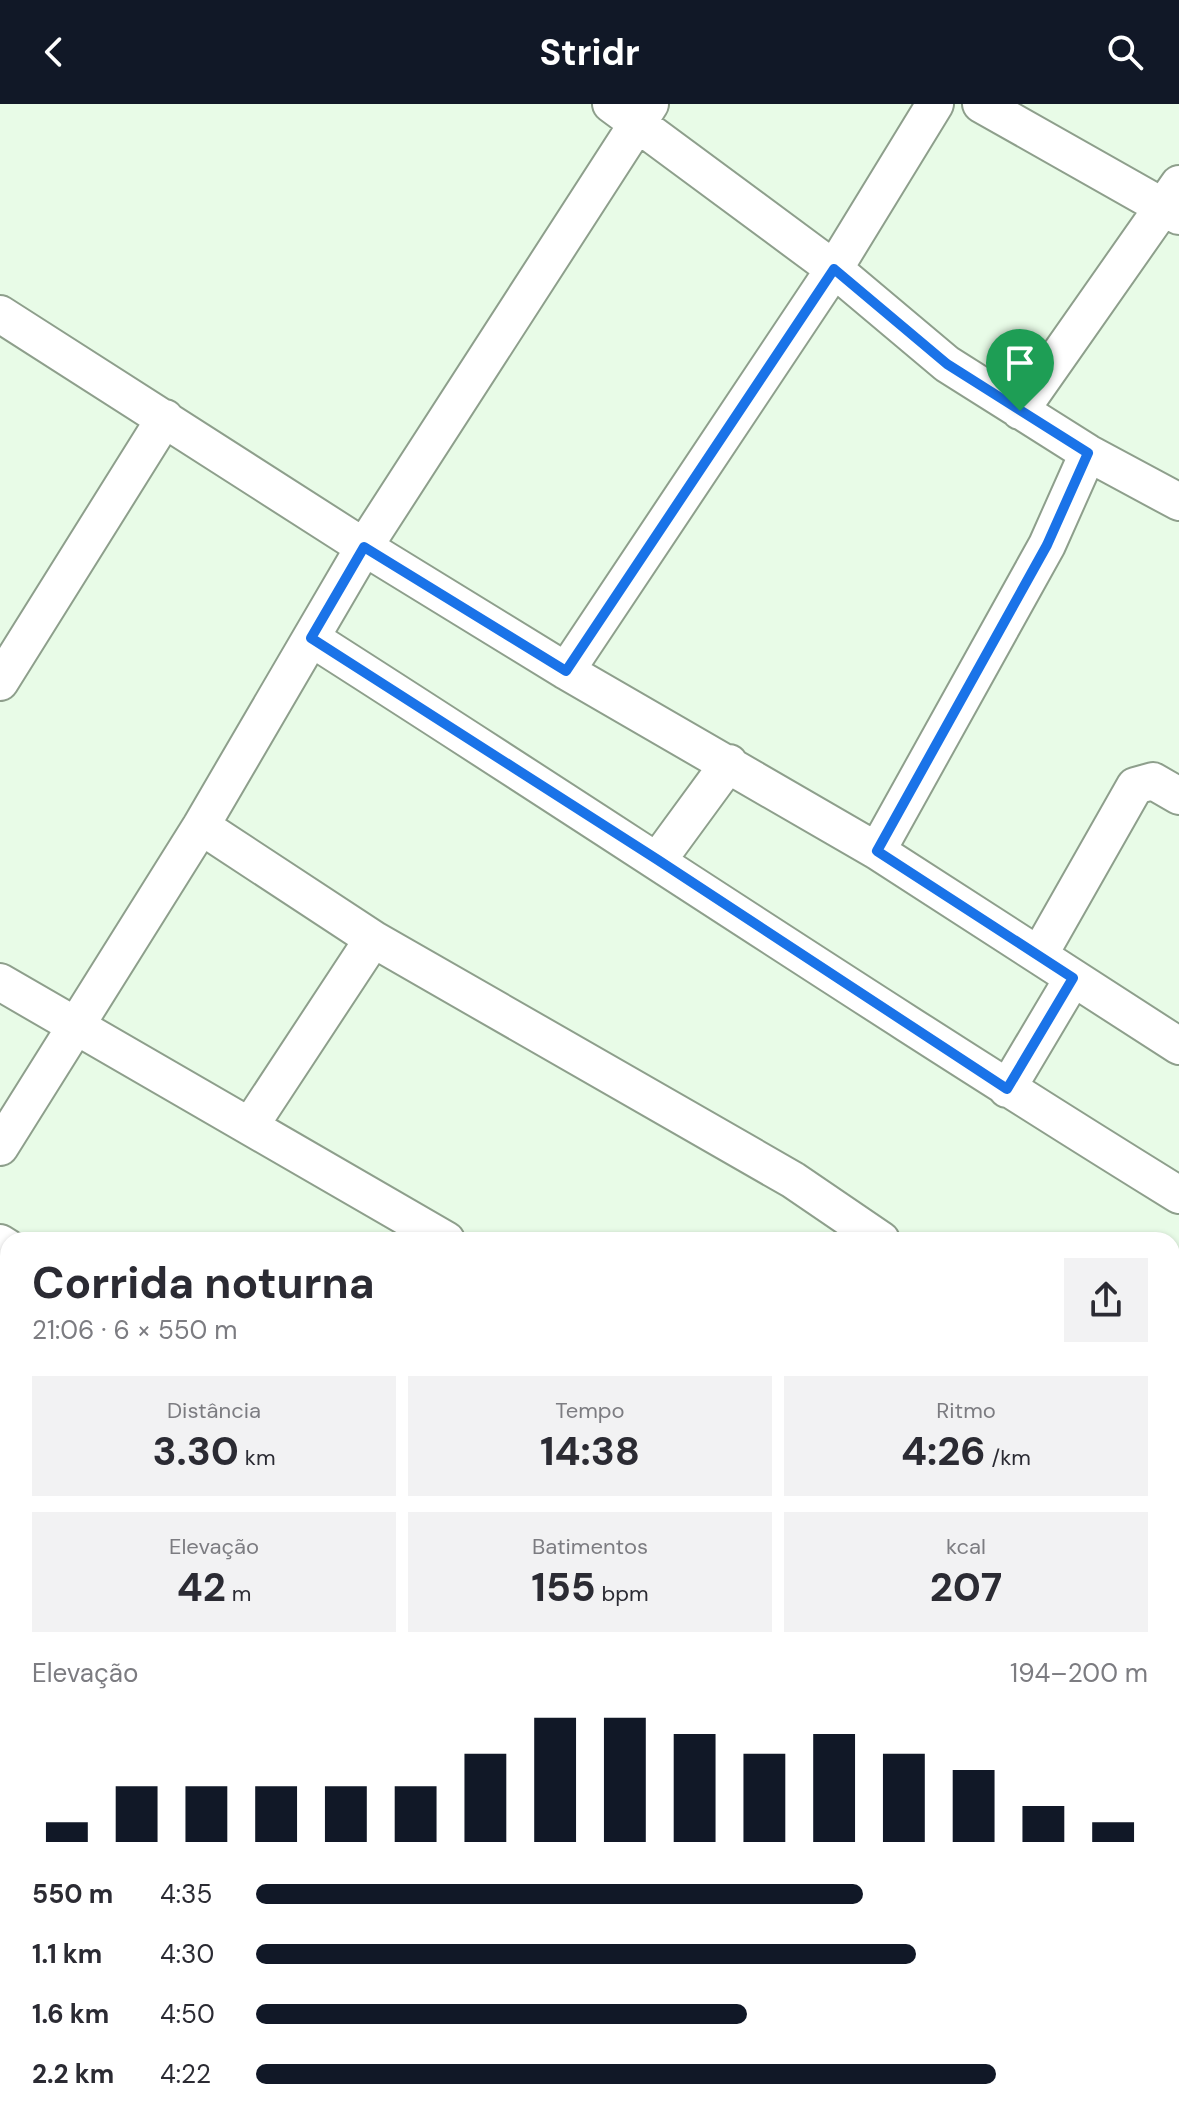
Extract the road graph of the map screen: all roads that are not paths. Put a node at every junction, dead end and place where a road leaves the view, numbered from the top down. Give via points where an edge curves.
1 (935, 104) edge
2 (981, 104) edge
3 (632, 111) edge
4 (1174, 203) edge
5 (834, 269) junction
6 (0, 314) edge
7 (1020, 411) junction
8 (165, 418) junction
9 (1088, 453) junction
10 (1179, 502) edge
11 (364, 547) junction
12 (311, 638) junction
13 (566, 671) junction
14 (0, 682) edge
15 (729, 763) junction
16 (1179, 796) edge
17 (201, 826) junction
18 (877, 851) junction
19 (658, 860) junction
20 (373, 939) junction
21 (1039, 955) junction
22 (1073, 978) junction
23 (0, 982) edge
24 (77, 1025) junction
25 (1179, 1046) edge
26 (1007, 1089) junction
27 (250, 1126) junction
28 (0, 1147) edge
29 (1179, 1195) edge
30 (432, 1232) edge
31 (869, 1232) edge

1 - 5 street
2 - 4 street
3 - 5 street
3 - 11 street
4 - 7 street
5 - 7 street via 947,364
5 - 13 street
6 - 8 street
7 - 9 street
8 - 11 street
8 - 14 street
9 - 10 street
9 - 18 street via 1047,545
11 - 12 street
11 - 13 street
12 - 17 street
12 - 19 street
13 - 15 street
15 - 18 street
15 - 19 street
16 - 21 street via 1153,781 1135,786
17 - 20 street
17 - 24 street
18 - 21 street
19 - 26 street
20 - 27 street
20 - 31 street via 793,1180
21 - 22 street
22 - 25 street
22 - 26 street
23 - 24 street
24 - 27 street
24 - 28 street
26 - 29 street
27 - 30 street

